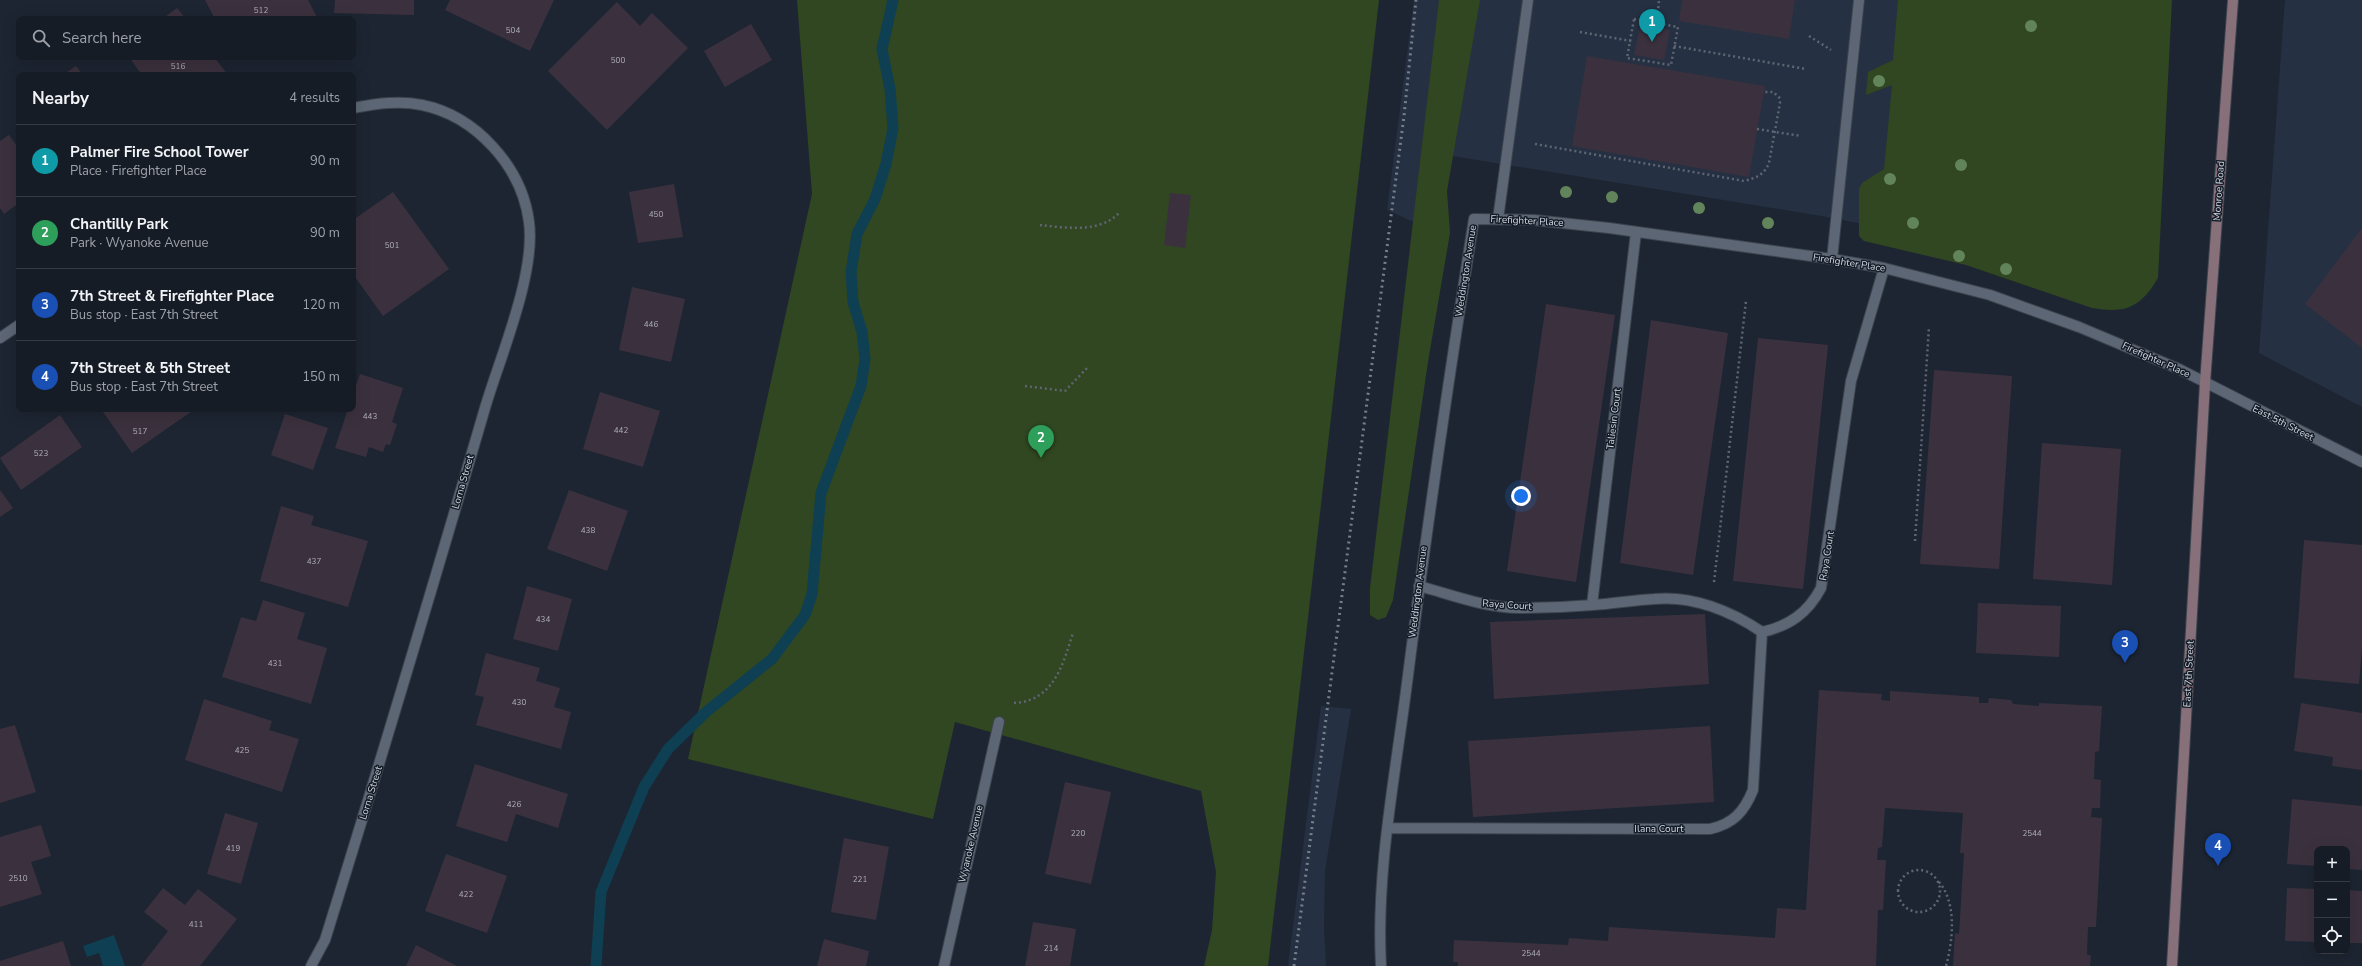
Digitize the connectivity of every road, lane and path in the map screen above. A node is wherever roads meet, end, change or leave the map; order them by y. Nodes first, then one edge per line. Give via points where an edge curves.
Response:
1 (1528, 0) edge
2 (1659, 0) edge
3 (1859, 0) edge
4 (2233, 0) edge
5 (1657, 23) junction
6 (1580, 32) dead end
7 (1630, 41) junction
8 (1674, 46) junction
9 (1806, 69) dead end
10 (1763, 92) dead end
11 (356, 107) edge
12 (1757, 129) dead end
13 (1774, 132) junction
14 (1801, 136) dead end
15 (1535, 144) dead end
16 (1119, 213) dead end
17 (1474, 219) joint
18 (1498, 219) junction
19 (1040, 225) dead end
20 (1636, 232) junction
21 (1832, 259) junction
22 (1884, 268) junction
23 (1746, 302) dead end
24 (1928, 327) dead end
25 (16, 328) edge
26 (0, 338) edge
27 (1087, 368) dead end
28 (2205, 383) junction
29 (1025, 386) dead end
30 (2362, 462) edge
31 (1915, 541) dead end
32 (1714, 582) dead end
33 (1419, 586) junction
34 (1592, 605) junction
35 (1762, 632) junction
36 (1073, 633) dead end
37 (1010, 703) dead end
38 (999, 722) dead end
39 (1388, 828) junction
40 (1938, 880) junction
41 (311, 966) edge
42 (944, 966) edge
43 (1381, 966) edge
44 (1946, 966) edge
45 (2172, 966) edge

1 - 18 street
2 - 5 path
3 - 21 street
4 - 28 main road, Monroe Road
5 - 7 path via 1634,19
5 - 8 path via 1678,26
6 - 7 path
7 - 8 path via 1627,58 1671,65
8 - 9 path
10 - 13 path via 1774,92 1779,97
11 - 41 street, Lorna Street via 386,102 423,105 458,118 483,137 511,170 526,204 530,242 525,279 391,729 325,940
12 - 13 path
13 - 14 path
13 - 15 path via 1766,171 1744,181
16 - 19 path via 1113,219 1095,225 1073,228
17 - 18 street, Firefighter Place
17 - 33 street, Weddington Avenue
18 - 20 street, Firefighter Place via 1534,220
20 - 21 street, Firefighter Place
20 - 34 street, Taliesin Court
21 - 22 street, Firefighter Place
22 - 28 street, Firefighter Place via 1990,296 2072,324 2179,369
22 - 35 street, Raya Court via 1851,381 1821,588 1804,612 1789,624
23 - 32 path
24 - 31 path
25 - 26 street
27 - 29 path via 1065,391
28 - 30 street, East 5th Street
28 - 45 main road, East 7th Street
33 - 34 street, Raya Court via 1481,605 1519,608
33 - 39 street, Weddington Avenue
34 - 35 street, Raya Court via 1655,598 1682,600 1740,616
35 - 39 street, Ilana Court via 1752,790 1747,804 1736,819 1723,826 1710,829
36 - 37 path via 1063,665 1052,684 1030,700
38 - 42 street, Wyanoke Avenue
39 - 43 street, Weddington Avenue via 1379,936
40 - 40 path via 1941,887 1939,900 1930,910 1916,912 1904,906 1900,900 1898,885 1901,879 1913,870 1928,870
40 - 44 path via 1948,896 1950,908 1950,953

